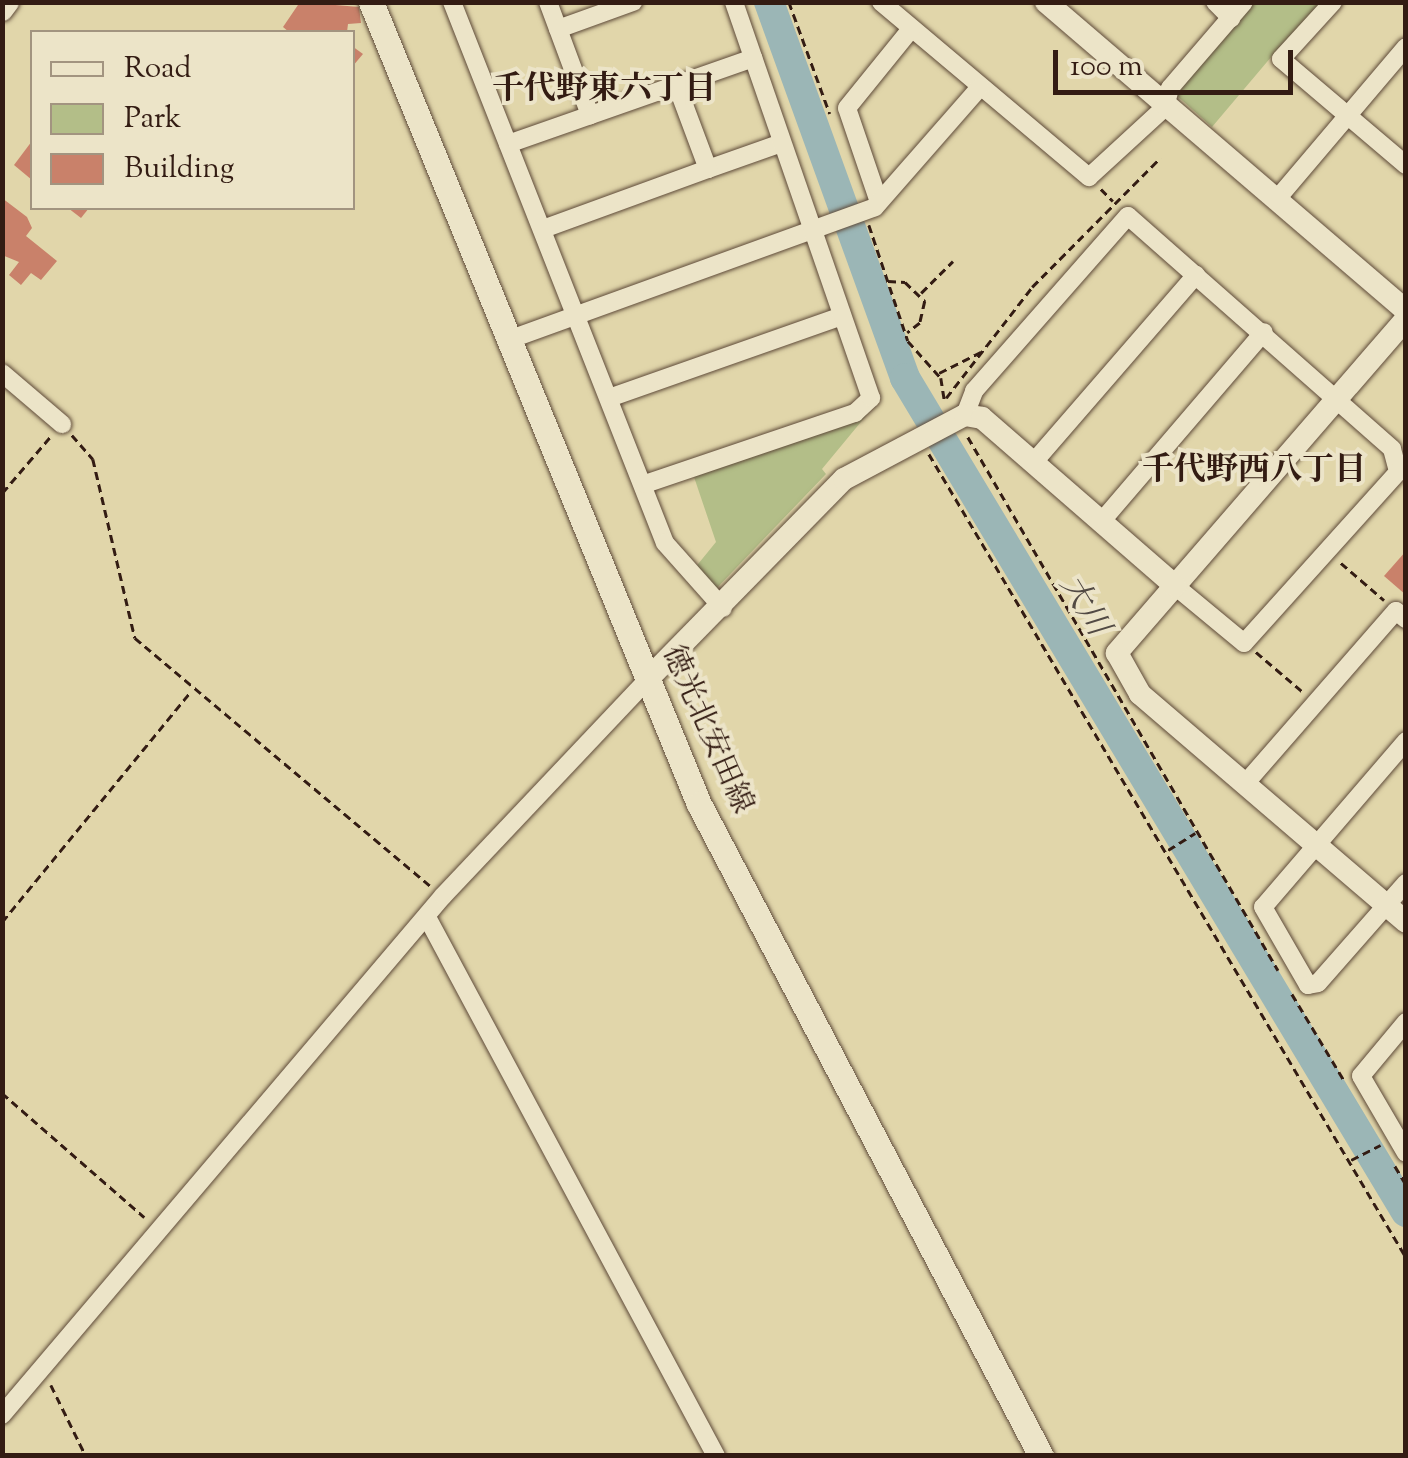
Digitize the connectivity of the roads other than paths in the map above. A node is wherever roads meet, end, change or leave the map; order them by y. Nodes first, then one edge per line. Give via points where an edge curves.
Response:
1 (8, 2) edge
2 (371, 2) edge
3 (452, 2) edge
4 (548, 2) edge
5 (633, 2) edge
6 (734, 2) edge
7 (881, 2) edge
8 (1046, 2) edge
9 (1215, 2) edge
10 (1244, 2) edge
11 (1333, 2) edge
12 (2, 10) edge
13 (1231, 18) junction
14 (912, 28) junction
15 (558, 29) junction
16 (1406, 46) edge
17 (753, 58) junction
18 (677, 86) junction
19 (980, 87) junction
20 (1165, 107) junction
21 (590, 115) junction
22 (1346, 116) junction
23 (782, 143) junction
24 (508, 144) junction
25 (1406, 165) edge
26 (708, 169) junction
27 (1277, 199) junction
28 (880, 202) junction
29 (816, 227) junction
30 (543, 230) junction
31 (1196, 275) junction
32 (576, 314) junction
33 (1406, 315) edge
34 (842, 316) junction
35 (1264, 332) junction
36 (511, 339) junction
37 (2, 373) edge
38 (609, 398) junction
39 (1337, 400) junction
40 (954, 413) junction
41 (62, 424) road end
42 (1033, 463) junction
43 (645, 484) junction
44 (1101, 522) junction
45 (1176, 586) junction
46 (723, 608) junction
47 (1401, 615) edge
48 (647, 680) junction
49 (1406, 741) edge
50 (1244, 785) junction
51 (1316, 847) junction
52 (1406, 883) edge
53 (1386, 906) junction
54 (428, 919) junction
55 (1406, 922) edge
56 (1406, 1022) edge
57 (1406, 1153) edge
58 (2, 1415) edge
59 (716, 1456) edge
60 (1041, 1456) edge

1 - 12 street
2 - 36 main road, 徳光北安田線
3 - 24 street
4 - 15 street
5 - 15 street
6 - 17 street
7 - 14 street
8 - 20 street
9 - 13 street
10 - 13 street
11 - 22 street via 1281,59
13 - 20 street via 1170,88
14 - 19 street
14 - 28 street via 848,108
15 - 21 street
16 - 22 street
17 - 18 street
17 - 23 street
18 - 21 street
18 - 26 street
19 - 20 street via 1089,178
19 - 28 street
20 - 27 street
21 - 24 street
22 - 25 street
22 - 27 street
23 - 26 street
23 - 29 street
24 - 30 street
26 - 30 street
27 - 33 street
28 - 29 street
29 - 32 street
29 - 34 street
30 - 32 street
31 - 35 street
31 - 40 street via 1128,216
31 - 42 street
32 - 36 street
32 - 38 street
33 - 39 street
34 - 38 street
34 - 43 street via 871,398 855,413
35 - 39 street
35 - 44 street
36 - 48 main road, 徳光北安田線
37 - 41 street
38 - 43 street
39 - 45 street
39 - 45 street via 1392,449 1398,472 1244,643
40 - 42 street via 982,418
40 - 46 street via 844,479
42 - 44 street
43 - 46 street via 665,542
44 - 45 street
45 - 50 street via 1117,653 1140,694
46 - 48 street
47 - 50 street
48 - 54 street
48 - 60 main road, 徳光北安田線 via 699,804
49 - 51 street
50 - 51 street
51 - 53 street
51 - 53 street via 1263,907 1308,985 1318,983
52 - 53 street
53 - 55 street
54 - 58 street
54 - 59 street
56 - 57 street via 1360,1076

